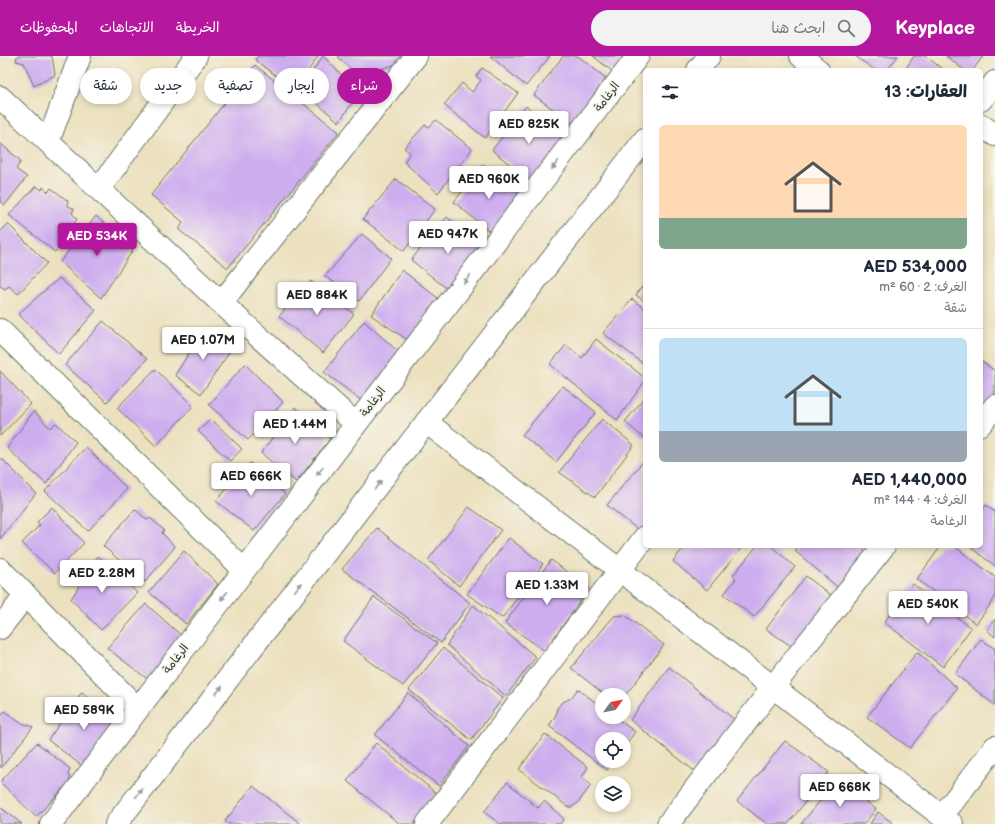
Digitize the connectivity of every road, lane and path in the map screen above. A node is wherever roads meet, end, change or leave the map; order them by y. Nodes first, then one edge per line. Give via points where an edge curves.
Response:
1 (80, 56) edge
2 (196, 56) edge
3 (416, 56) edge
4 (638, 56) edge
5 (709, 56) edge
6 (801, 56) edge
7 (700, 68) edge
8 (816, 68) edge
9 (995, 82) edge
10 (0, 97) edge
11 (983, 97) edge
12 (983, 126) edge
13 (995, 135) edge
14 (48, 142) junction
15 (643, 142) edge
16 (99, 189) junction
17 (221, 303) junction
18 (0, 330) edge
19 (995, 406) edge
20 (983, 421) edge
21 (426, 422) junction
22 (356, 424) junction
23 (643, 540) edge
24 (882, 548) edge
25 (0, 569) edge
26 (244, 570) junction
27 (620, 570) junction
28 (26, 596) junction
29 (0, 628) edge
30 (773, 687) junction
31 (138, 709) junction
32 (995, 747) edge
33 (947, 820) edge
34 (51, 824) edge
35 (116, 824) edge
36 (427, 824) edge
37 (668, 824) edge

1 - 14 street
2 - 16 street
3 - 17 street
4 -> 22 street, الرغامة
5 - 7 street
6 - 8 street
9 - 11 street
10 - 14 street
12 - 13 street
14 - 16 street
15 - 21 street
16 - 17 street
17 - 22 street
18 - 26 street
19 - 20 street
21 - 27 street
35 -> 21 street
22 -> 26 street, الرغامة
23 - 27 street
24 - 30 street
25 - 28 street
26 -> 31 street, الرغامة
27 - 30 street
27 - 36 street
28 - 29 street
28 - 31 street
30 - 33 street
30 - 37 street
31 - 34 street, الرغامة
32 - 33 street

